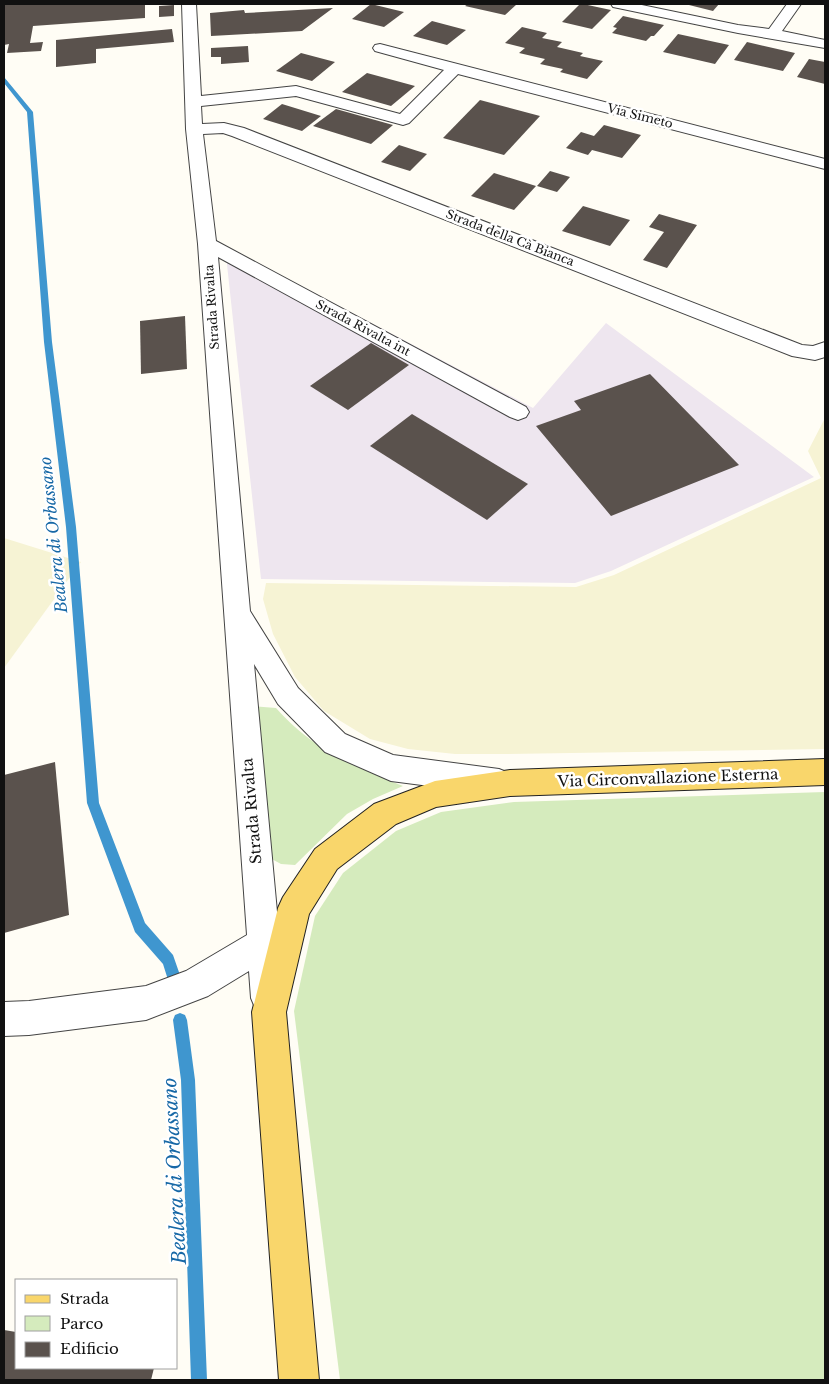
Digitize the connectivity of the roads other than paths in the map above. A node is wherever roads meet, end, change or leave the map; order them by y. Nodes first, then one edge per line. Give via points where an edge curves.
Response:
1 (189, 4) edge
2 (618, 4) edge
3 (794, 4) edge
4 (773, 33) junction
5 (825, 44) edge
6 (380, 48) dead end
7 (455, 68) junction
8 (193, 102) junction
9 (194, 129) junction
10 (825, 164) edge
11 (207, 244) junction
12 (825, 349) edge
13 (518, 412) dead end
14 (236, 611) junction
15 (825, 772) edge
16 (510, 783) junction
17 (264, 944) junction
18 (269, 1012) junction
19 (4, 1019) edge
20 (299, 1380) edge

1 - 8 street, Strada Rivalta
2 - 4 street via 738,29
3 - 4 street
4 - 5 street
6 - 7 street, Via Simeto
7 - 8 street via 403,120 296,91
7 - 10 street, Via Simeto
8 - 9 street, Strada Rivalta
9 - 11 street, Strada Rivalta
9 - 12 street, Strada della Cà Bianca via 224,128 238,132 799,351 815,353
11 - 13 street, Strada Rivalta int
11 - 14 street, Strada Rivalta
14 - 16 street, Strada Rivalta via 288,696 335,742 391,768
14 - 17 street, Strada Rivalta
15 - 16 main road, Via Circonvallazione Esterna
16 - 18 main road, Via Circonvallazione Esterna via 435,794 384,814 326,859 294,908
17 - 18 street, Strada Rivalta
17 - 19 street via 196,984 146,1002
18 - 20 main road, Via Circonvallazione Esterna

